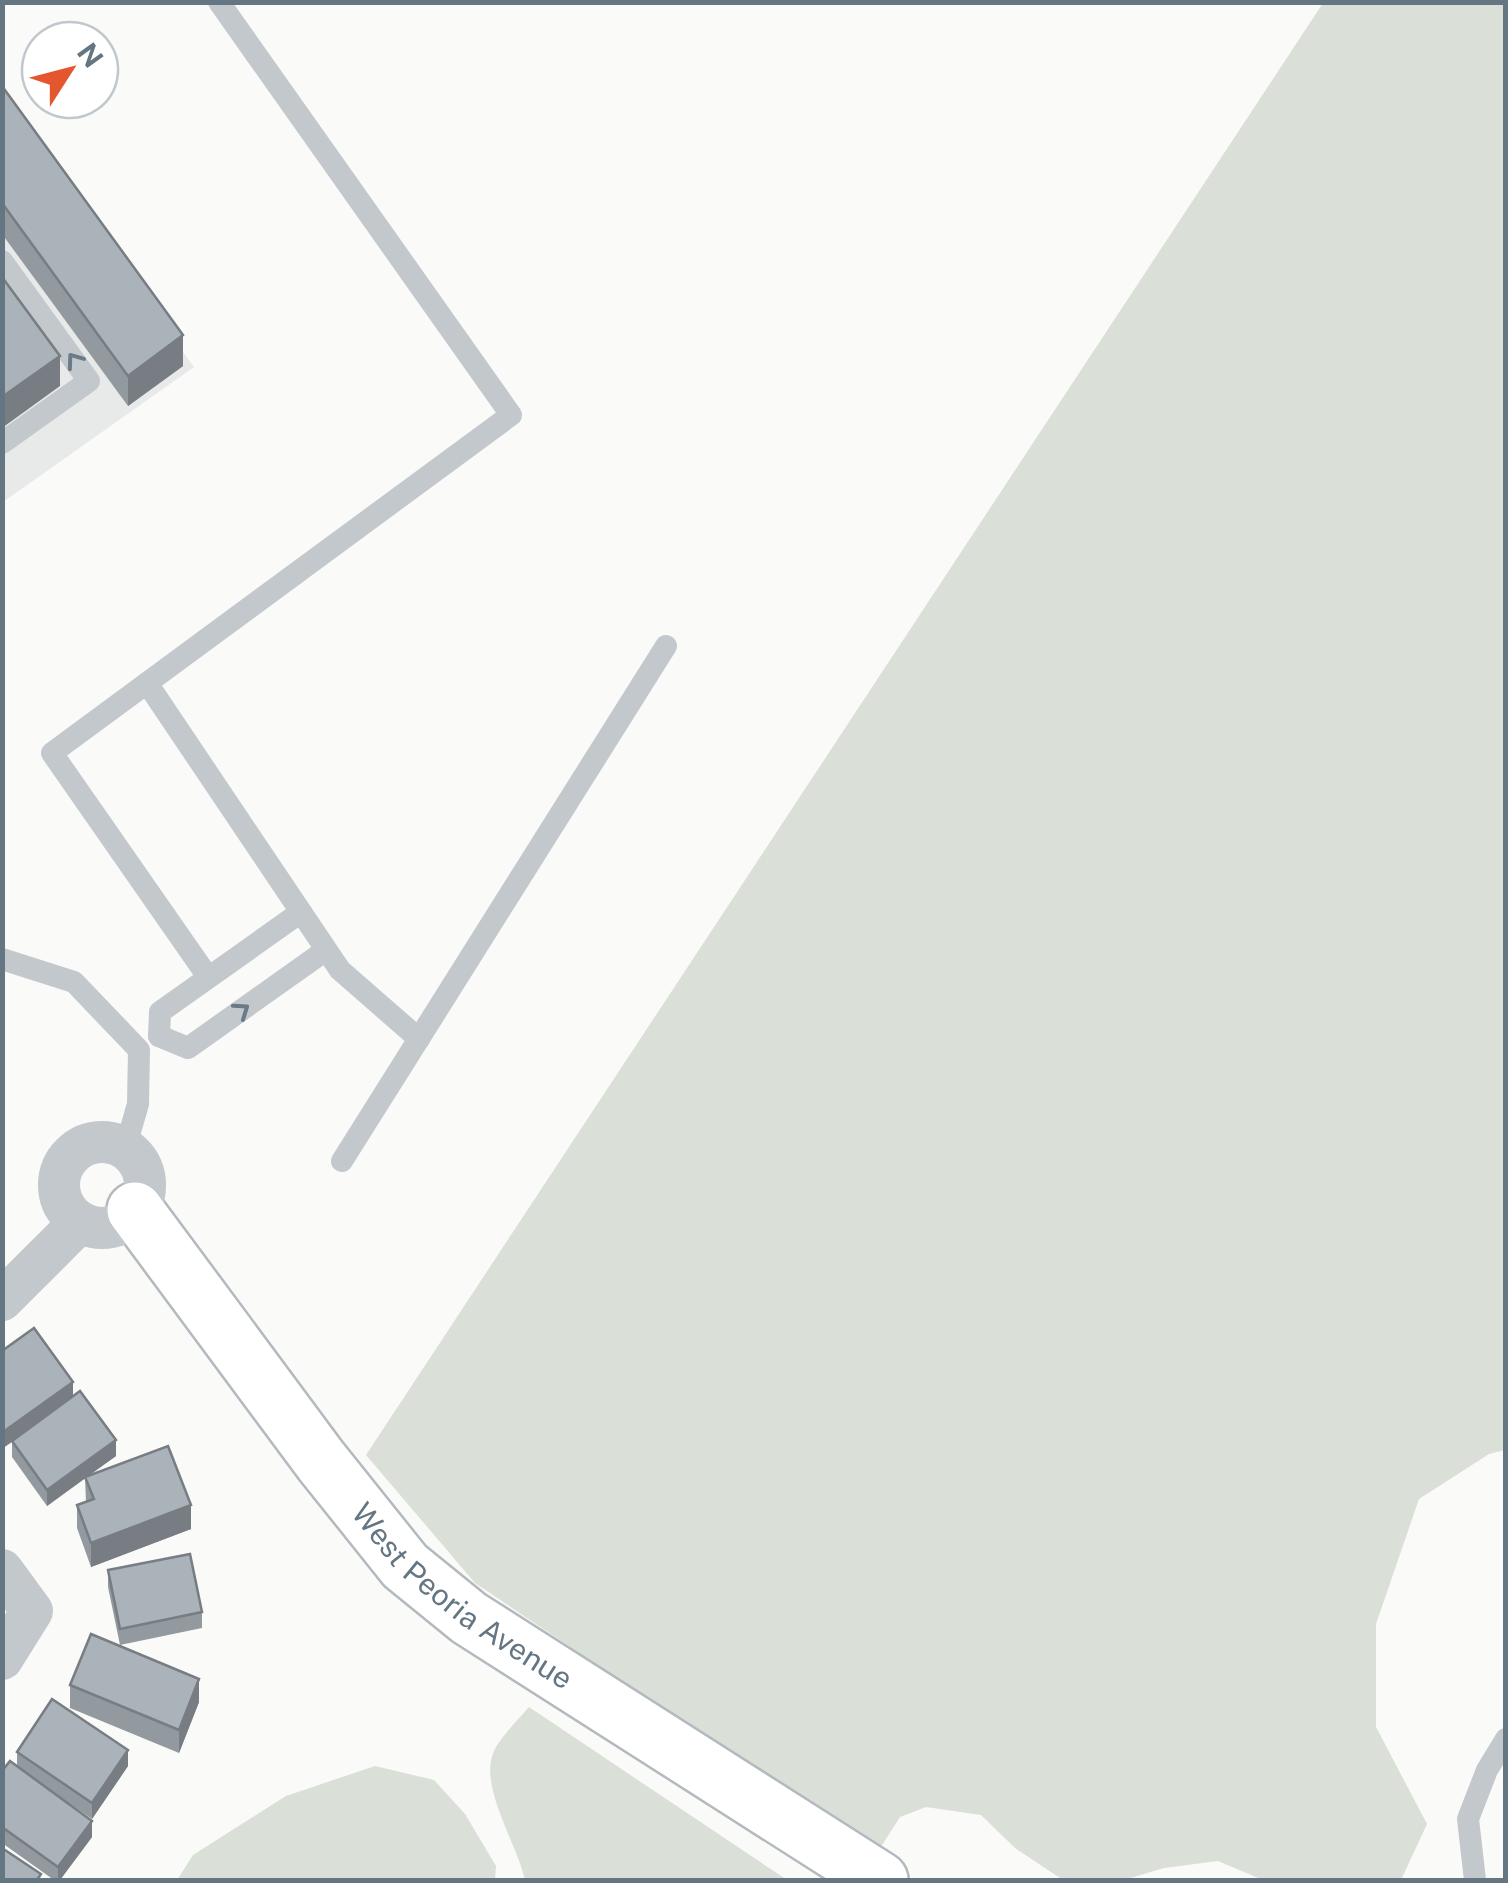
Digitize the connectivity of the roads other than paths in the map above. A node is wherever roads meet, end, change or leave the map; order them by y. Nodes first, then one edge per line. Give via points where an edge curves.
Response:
1 (219, 2) edge
2 (2, 261) edge
3 (2, 443) edge
4 (666, 646) dead end
5 (147, 682) junction
6 (301, 912) junction
7 (326, 950) junction
8 (2, 959) edge
9 (208, 976) junction
10 (419, 1038) junction
11 (149, 1043) junction
12 (125, 1150) junction
13 (342, 1161) dead end
14 (135, 1210) junction
15 (80, 1222) junction
16 (2, 1300) edge
17 (2, 1570) edge
18 (2, 1658) edge
19 (1506, 1740) edge
20 (880, 1880) edge
21 (1475, 1880) edge

1 - 5 lane via 511,414
3 -> 2 lane via 89,381
4 - 10 lane
5 - 6 lane
5 - 9 lane via 52,753
6 - 7 lane
6 - 9 lane
7 - 10 lane
11 -> 7 lane via 188,1048
8 - 11 lane via 74,982
9 - 11 lane via 160,1012
10 - 13 lane
11 - 12 lane
12 - 14 street via 144,1178
12 - 15 street via 91,1143 68,1158 60,1172 62,1200
14 - 15 street via 107,1228
14 - 20 street, West Peoria Avenue via 405,1566 469,1618
15 - 16 street
17 - 18 street via 32,1611
19 - 21 lane via 1468,1818

